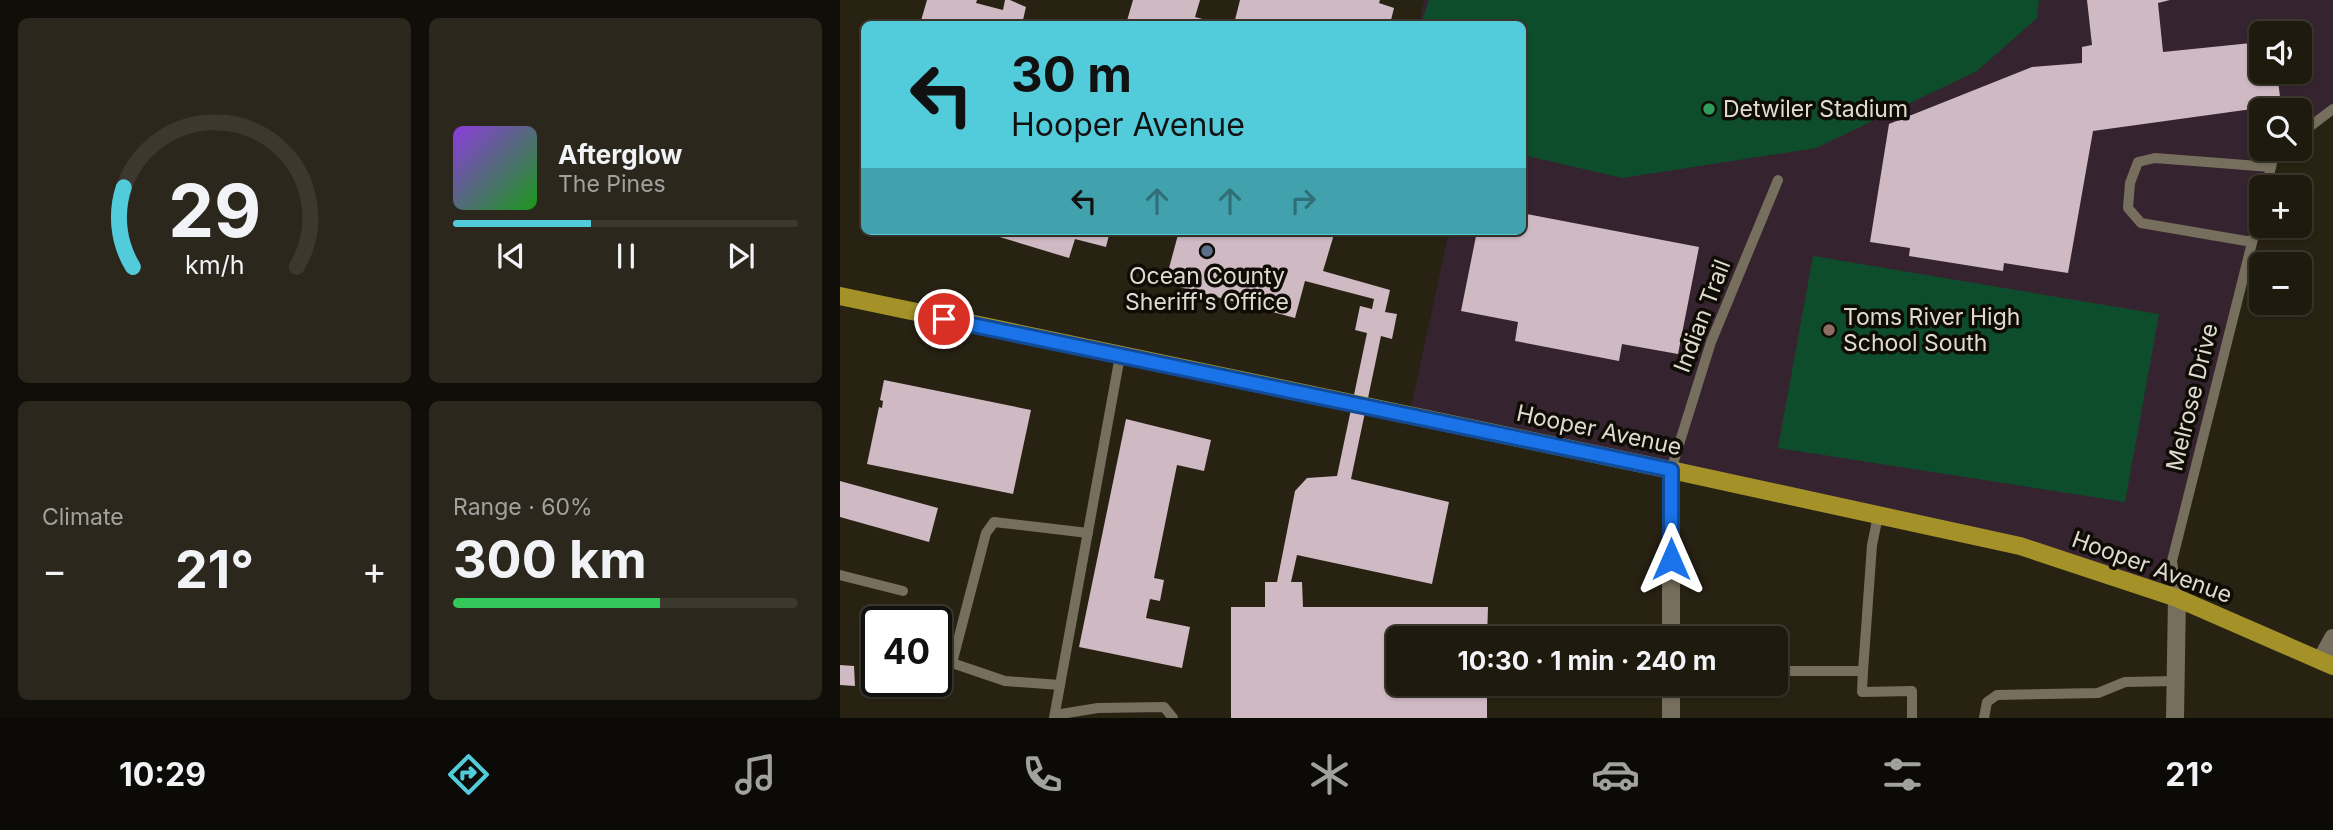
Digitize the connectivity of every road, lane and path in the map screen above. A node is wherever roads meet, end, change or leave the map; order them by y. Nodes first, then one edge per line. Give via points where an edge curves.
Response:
1 (2333, 109) edge
2 (2312, 125) edge
3 (2274, 161) edge
4 (2271, 167) junction
5 (2269, 175) edge
6 (1778, 180) dead end
7 (2253, 238) edge
8 (2252, 242) junction
9 (840, 296) edge
10 (1120, 356) junction
11 (1671, 470) junction
12 (1878, 516) junction
13 (1088, 533) junction
14 (840, 575) edge
15 (903, 591) dead end
16 (2177, 598) junction
17 (1671, 626) edge
18 (2333, 638) edge
19 (952, 663) joint
20 (2327, 663) edge
21 (1788, 671) edge
22 (1863, 671) junction
23 (2176, 681) junction
24 (1060, 685) junction
25 (1671, 696) edge
26 (1118, 713) edge
27 (1054, 717) edge
28 (1173, 718) edge
29 (1671, 718) edge
30 (1912, 718) edge
31 (1984, 718) edge
32 (2175, 718) edge

1 - 2 lane
3 - 4 lane
4 - 5 lane
4 - 8 lane via 2155,158 2138,163 2130,183 2128,208 2141,223
6 - 11 lane, Indian Trail via 1711,342
7 - 8 lane, Melrose Drive
8 - 16 lane, Melrose Drive via 2172,561
9 - 10 main road, Hooper Avenue
10 - 11 main road, Hooper Avenue
10 - 13 lane
11 - 12 main road, Hooper Avenue
11 - 17 street
12 - 16 main road, Hooper Avenue via 2020,547
12 - 22 lane
13 - 19 lane via 994,522 986,533
13 - 24 lane
14 - 15 lane
16 - 20 main road, Hooper Avenue
16 - 23 street
18 - 20 street
19 - 24 lane via 1005,681
21 - 22 lane
22 - 30 lane via 1862,692 1912,691
23 - 31 lane via 2125,682 2098,693 1997,695 1987,702
23 - 32 street
24 - 27 lane
25 - 29 street
26 - 27 lane
26 - 28 lane via 1164,707

